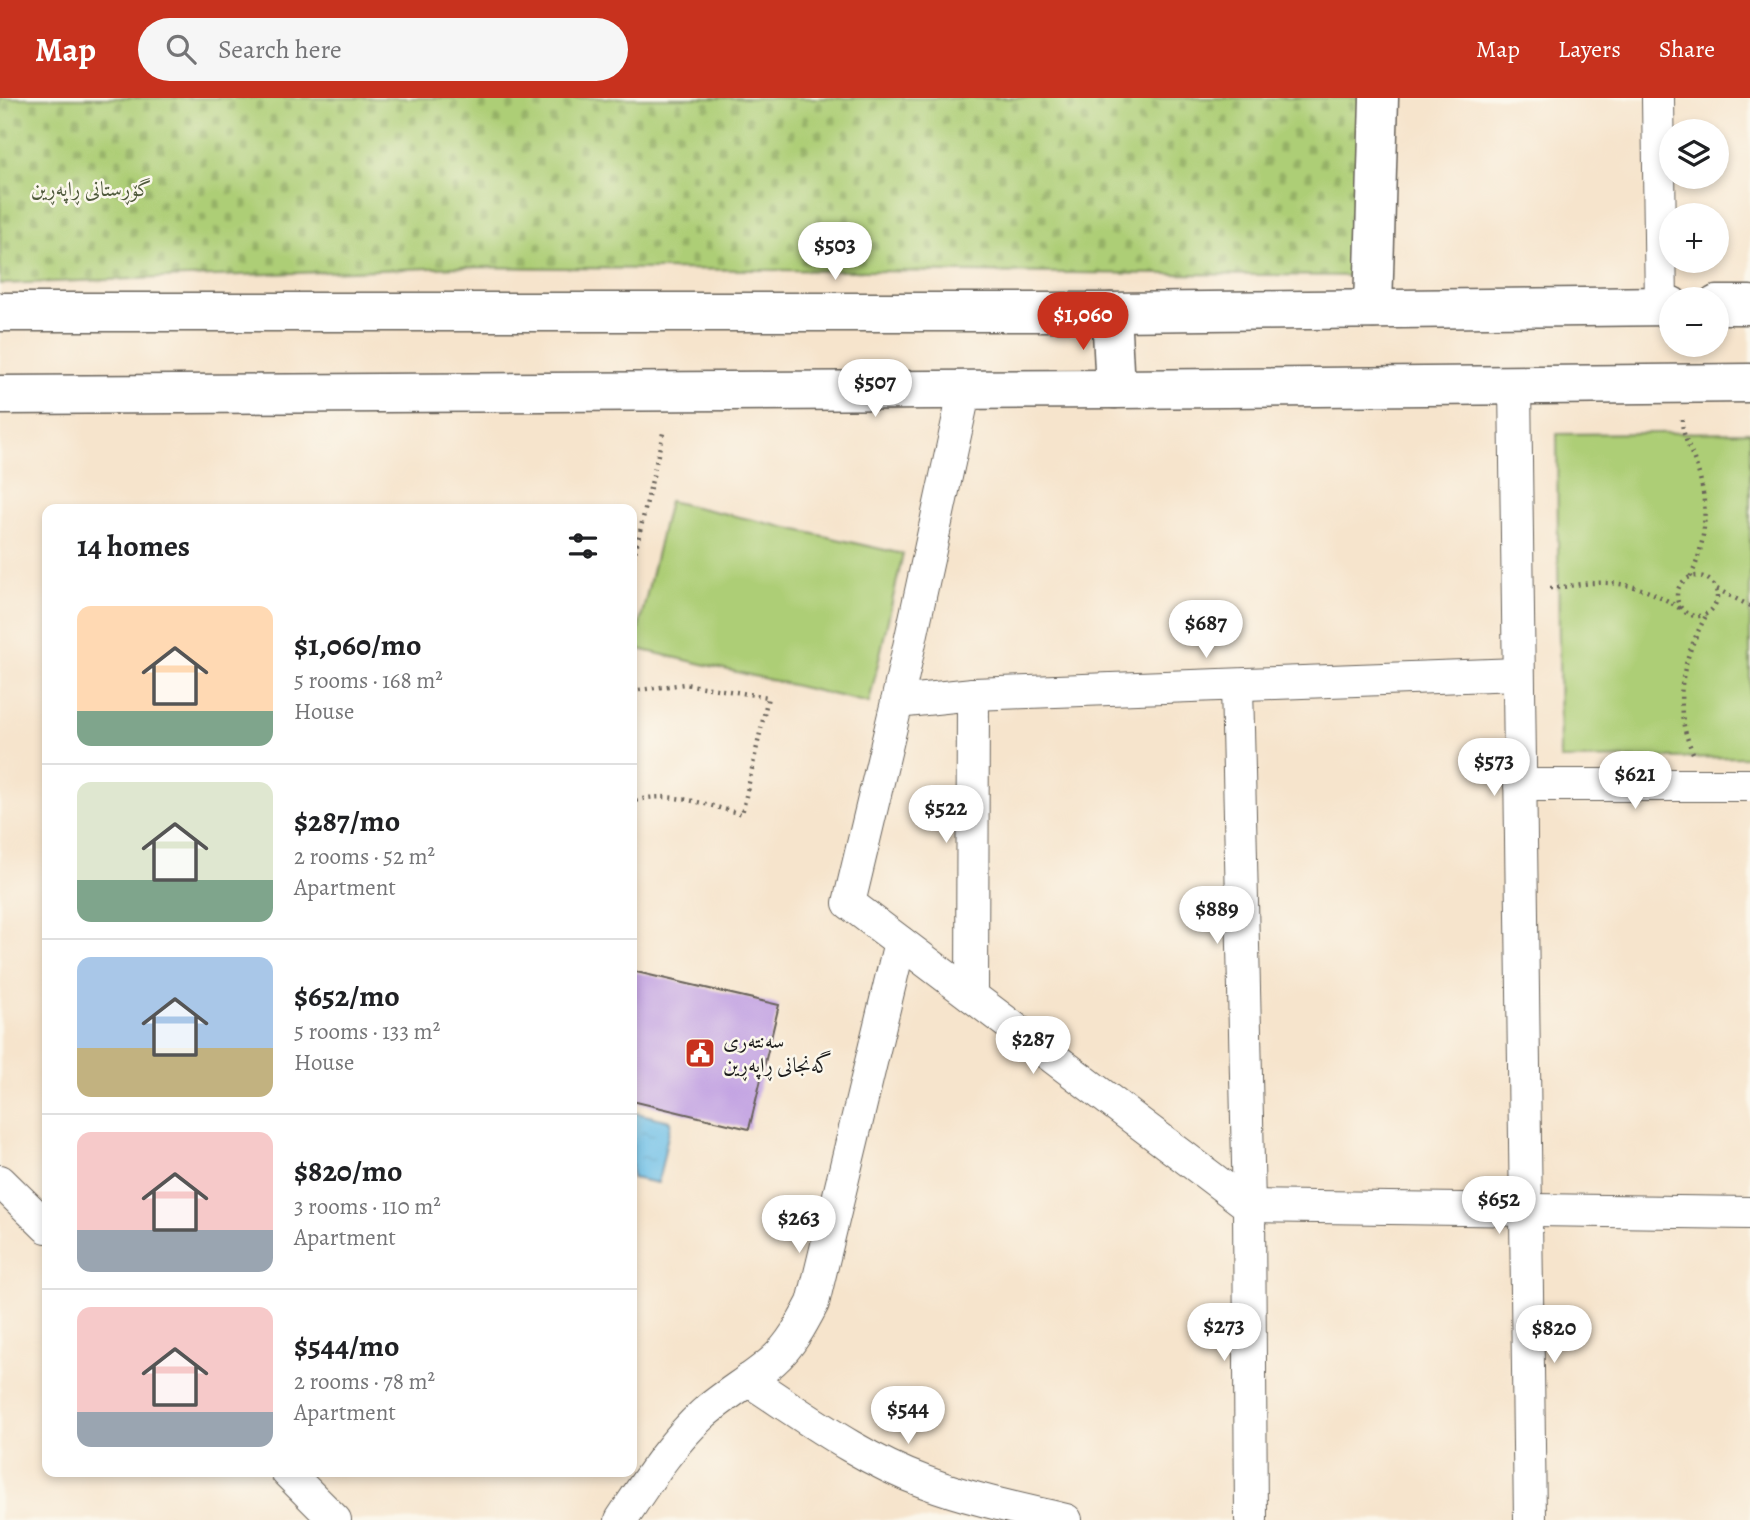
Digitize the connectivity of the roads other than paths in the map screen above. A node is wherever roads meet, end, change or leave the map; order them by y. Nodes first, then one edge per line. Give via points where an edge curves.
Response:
1 (1379, 98) edge
2 (1658, 98) edge
3 (1665, 287) edge
4 (1729, 305) edge
5 (1750, 305) edge
6 (1659, 306) edge
7 (1373, 309) junction
8 (0, 312) edge
9 (1111, 312) junction
10 (1750, 383) edge
11 (1515, 385) junction
12 (965, 389) junction
13 (1115, 389) junction
14 (0, 395) edge
15 (1518, 674) junction
16 (1237, 685) junction
17 (973, 694) junction
18 (897, 702) junction
19 (1520, 785) junction
20 (1750, 785) edge
21 (900, 942) junction
22 (972, 996) junction
23 (0, 1181) edge
24 (1249, 1206) junction
25 (1526, 1210) junction
26 (1750, 1213) edge
27 (42, 1222) edge
28 (748, 1380) junction
29 (292, 1477) edge
30 (335, 1520) edge
31 (621, 1520) edge
32 (1066, 1520) edge
33 (1251, 1520) edge
34 (1530, 1520) edge

1 - 7 street
2 - 3 street
4 - 5 street
6 - 7 street
7 - 9 street
8 - 9 street
9 - 13 street
10 - 11 street
11 - 13 street
11 - 15 street
12 - 13 street
12 - 14 street
12 - 18 street
15 - 16 street
15 - 19 street
16 - 17 street
16 - 24 street
17 - 18 street
17 - 22 street
18 - 21 street via 849,903
19 - 20 street
19 - 25 street
21 - 22 street
21 - 28 street via 813,1303 797,1334
22 - 24 street
23 - 27 street
24 - 25 street
24 - 33 street
25 - 26 street
25 - 34 street
28 - 31 street via 684,1433
28 - 32 street via 886,1465 925,1482
29 - 30 street

